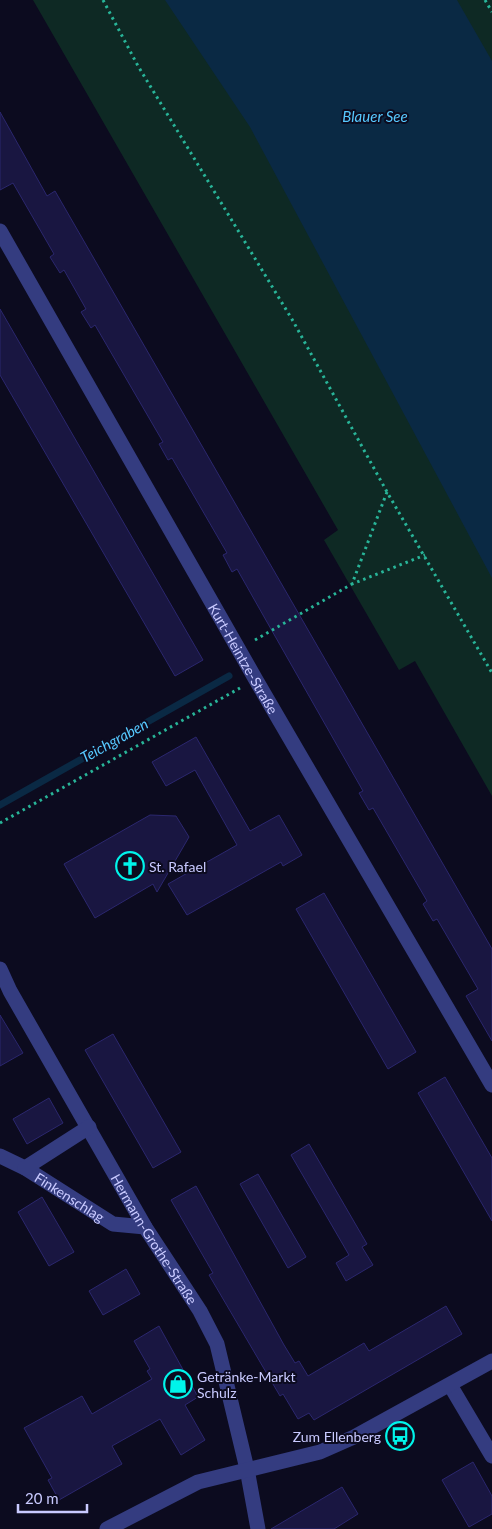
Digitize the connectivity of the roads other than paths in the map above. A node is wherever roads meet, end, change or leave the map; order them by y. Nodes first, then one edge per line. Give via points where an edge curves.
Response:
1 (0, 231) edge
2 (0, 969) edge
3 (492, 1085) edge
4 (89, 1127) junction
5 (0, 1156) edge
6 (25, 1168) junction
7 (146, 1226) junction
8 (492, 1361) edge
9 (450, 1384) junction
10 (492, 1456) edge
11 (247, 1469) junction
12 (107, 1529) edge
13 (258, 1529) edge

1 - 3 street, Kurt-Heintze-Straße
2 - 4 street, Hermann-Grothe-Straße
4 - 6 street, Finkenschlag
4 - 7 street, Hermann-Grothe-Straße
5 - 6 street, Finkenschlag
6 - 7 street, Finkenschlag via 113,1224
7 - 11 street, Hermann-Grothe-Straße via 200,1311 216,1344
8 - 9 street
9 - 10 street
9 - 11 street via 362,1433 320,1452
11 - 12 street via 198,1482
11 - 13 street, Hermann-Grothe-Straße

